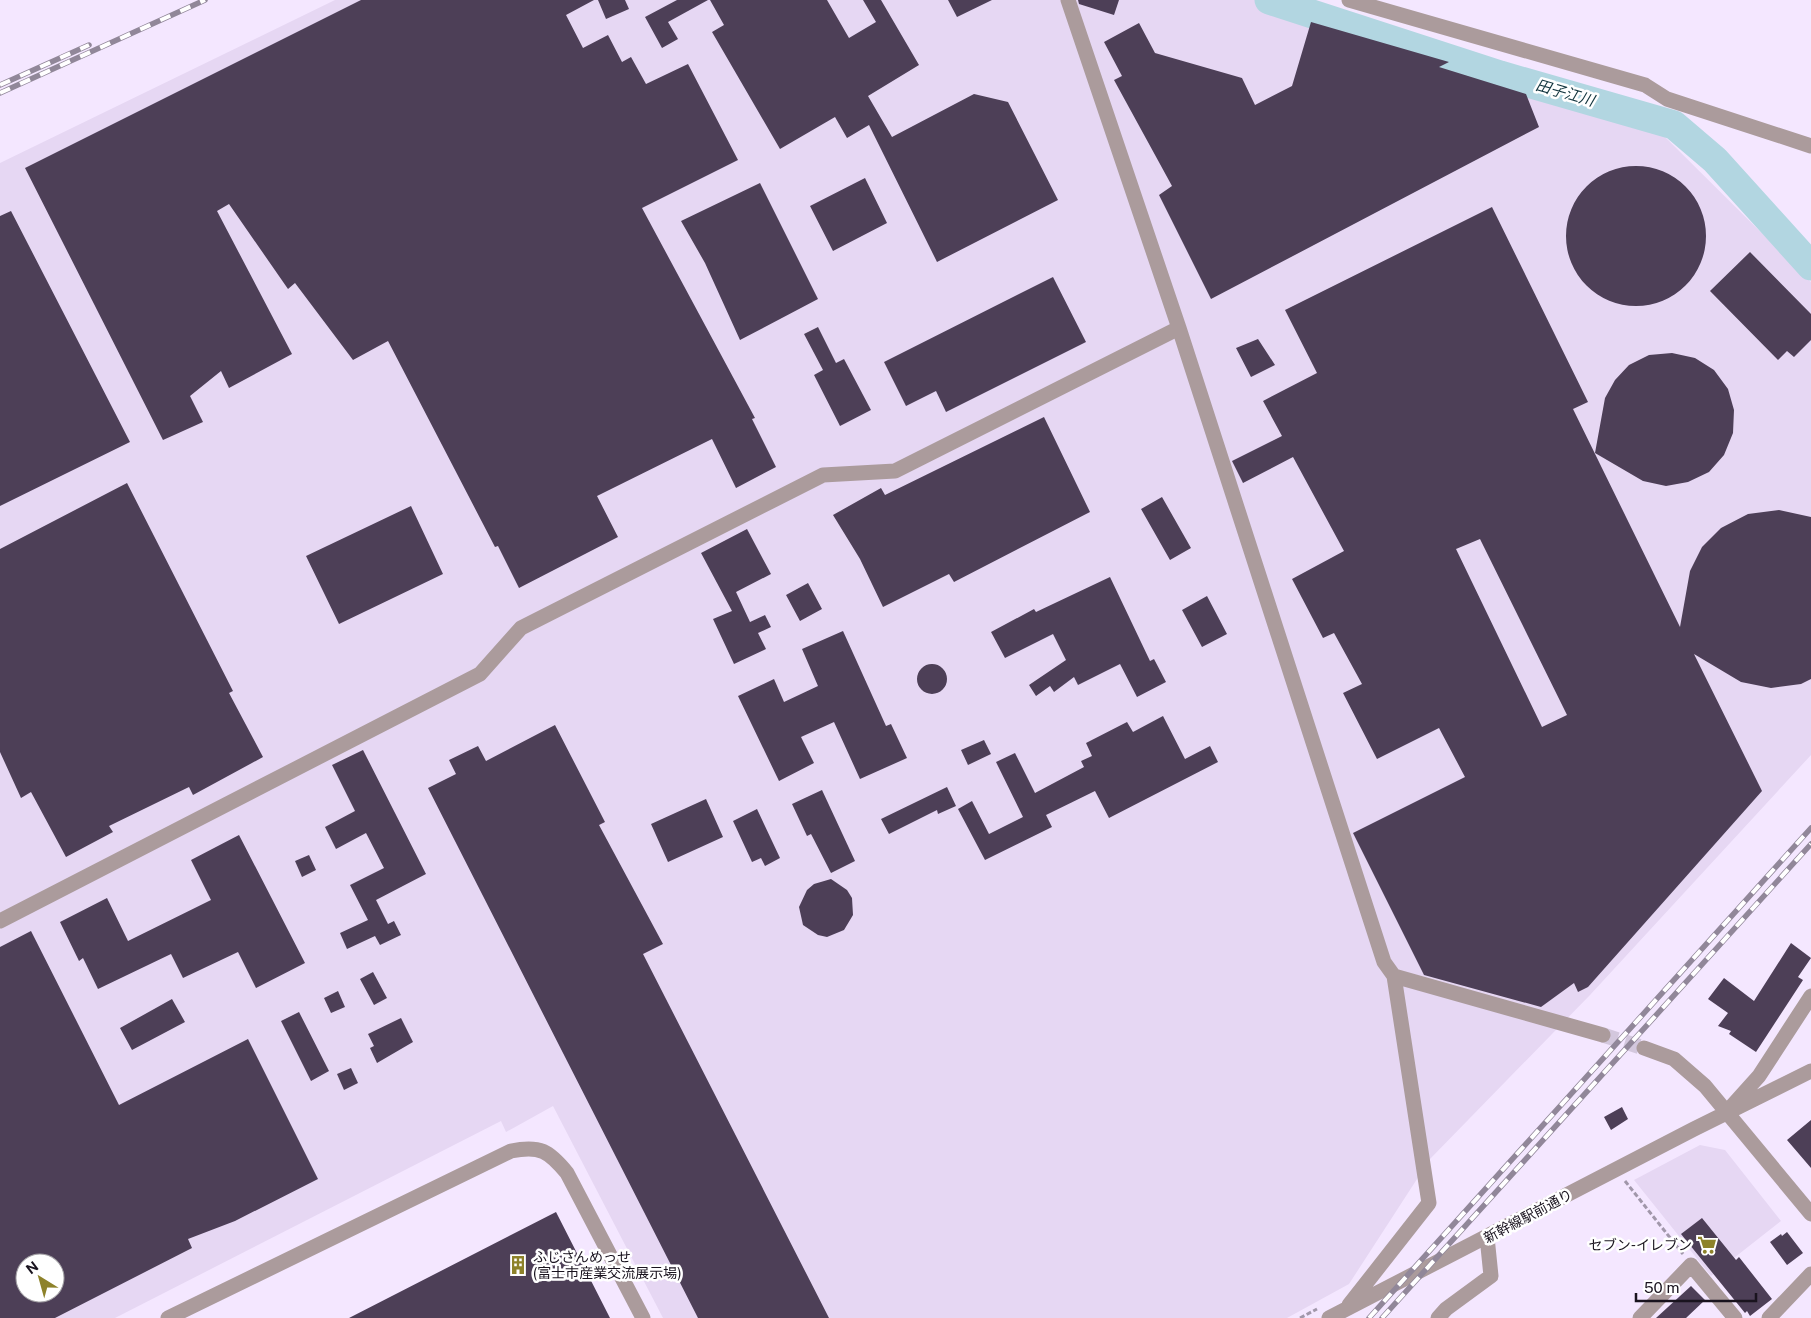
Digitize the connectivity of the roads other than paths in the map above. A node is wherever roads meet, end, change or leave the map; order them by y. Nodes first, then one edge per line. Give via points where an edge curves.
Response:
1 (1068, 0) edge
2 (1349, 0) edge
3 (1811, 146) edge
4 (1179, 328) junction
5 (0, 921) edge
6 (1394, 976) junction
7 (1811, 996) edge
8 (1603, 1035) tunnel mouth
9 (1644, 1048) tunnel mouth
10 (1811, 1071) edge
11 (1726, 1113) junction
12 (1811, 1214) edge
13 (1487, 1237) junction
14 (1811, 1274) edge
15 (1347, 1308) junction
16 (1447, 1315) edge
17 (168, 1318) edge
18 (643, 1318) edge
19 (1329, 1318) edge
20 (1640, 1318) edge
21 (1735, 1318) edge
22 (1769, 1318) edge

1 - 4 street
2 - 3 street via 1645,85 1667,99
4 - 5 street via 895,471 823,475 522,628 480,674
4 - 6 street via 1384,962
6 - 8 street
6 - 15 street via 1429,1203
7 - 11 street via 1759,1076
9 - 11 street via 1683,1064
10 - 11 street, 新幹線駅前通り
11 - 12 street
11 - 13 street, 新幹線駅前通り
13 - 15 street, 新幹線駅前通り
13 - 16 street via 1492,1276
14 - 22 street
15 - 19 street, 新幹線駅前通り
17 - 18 street via 511,1151 529,1147 556,1159 567,1174
20 - 21 street via 1691,1265

